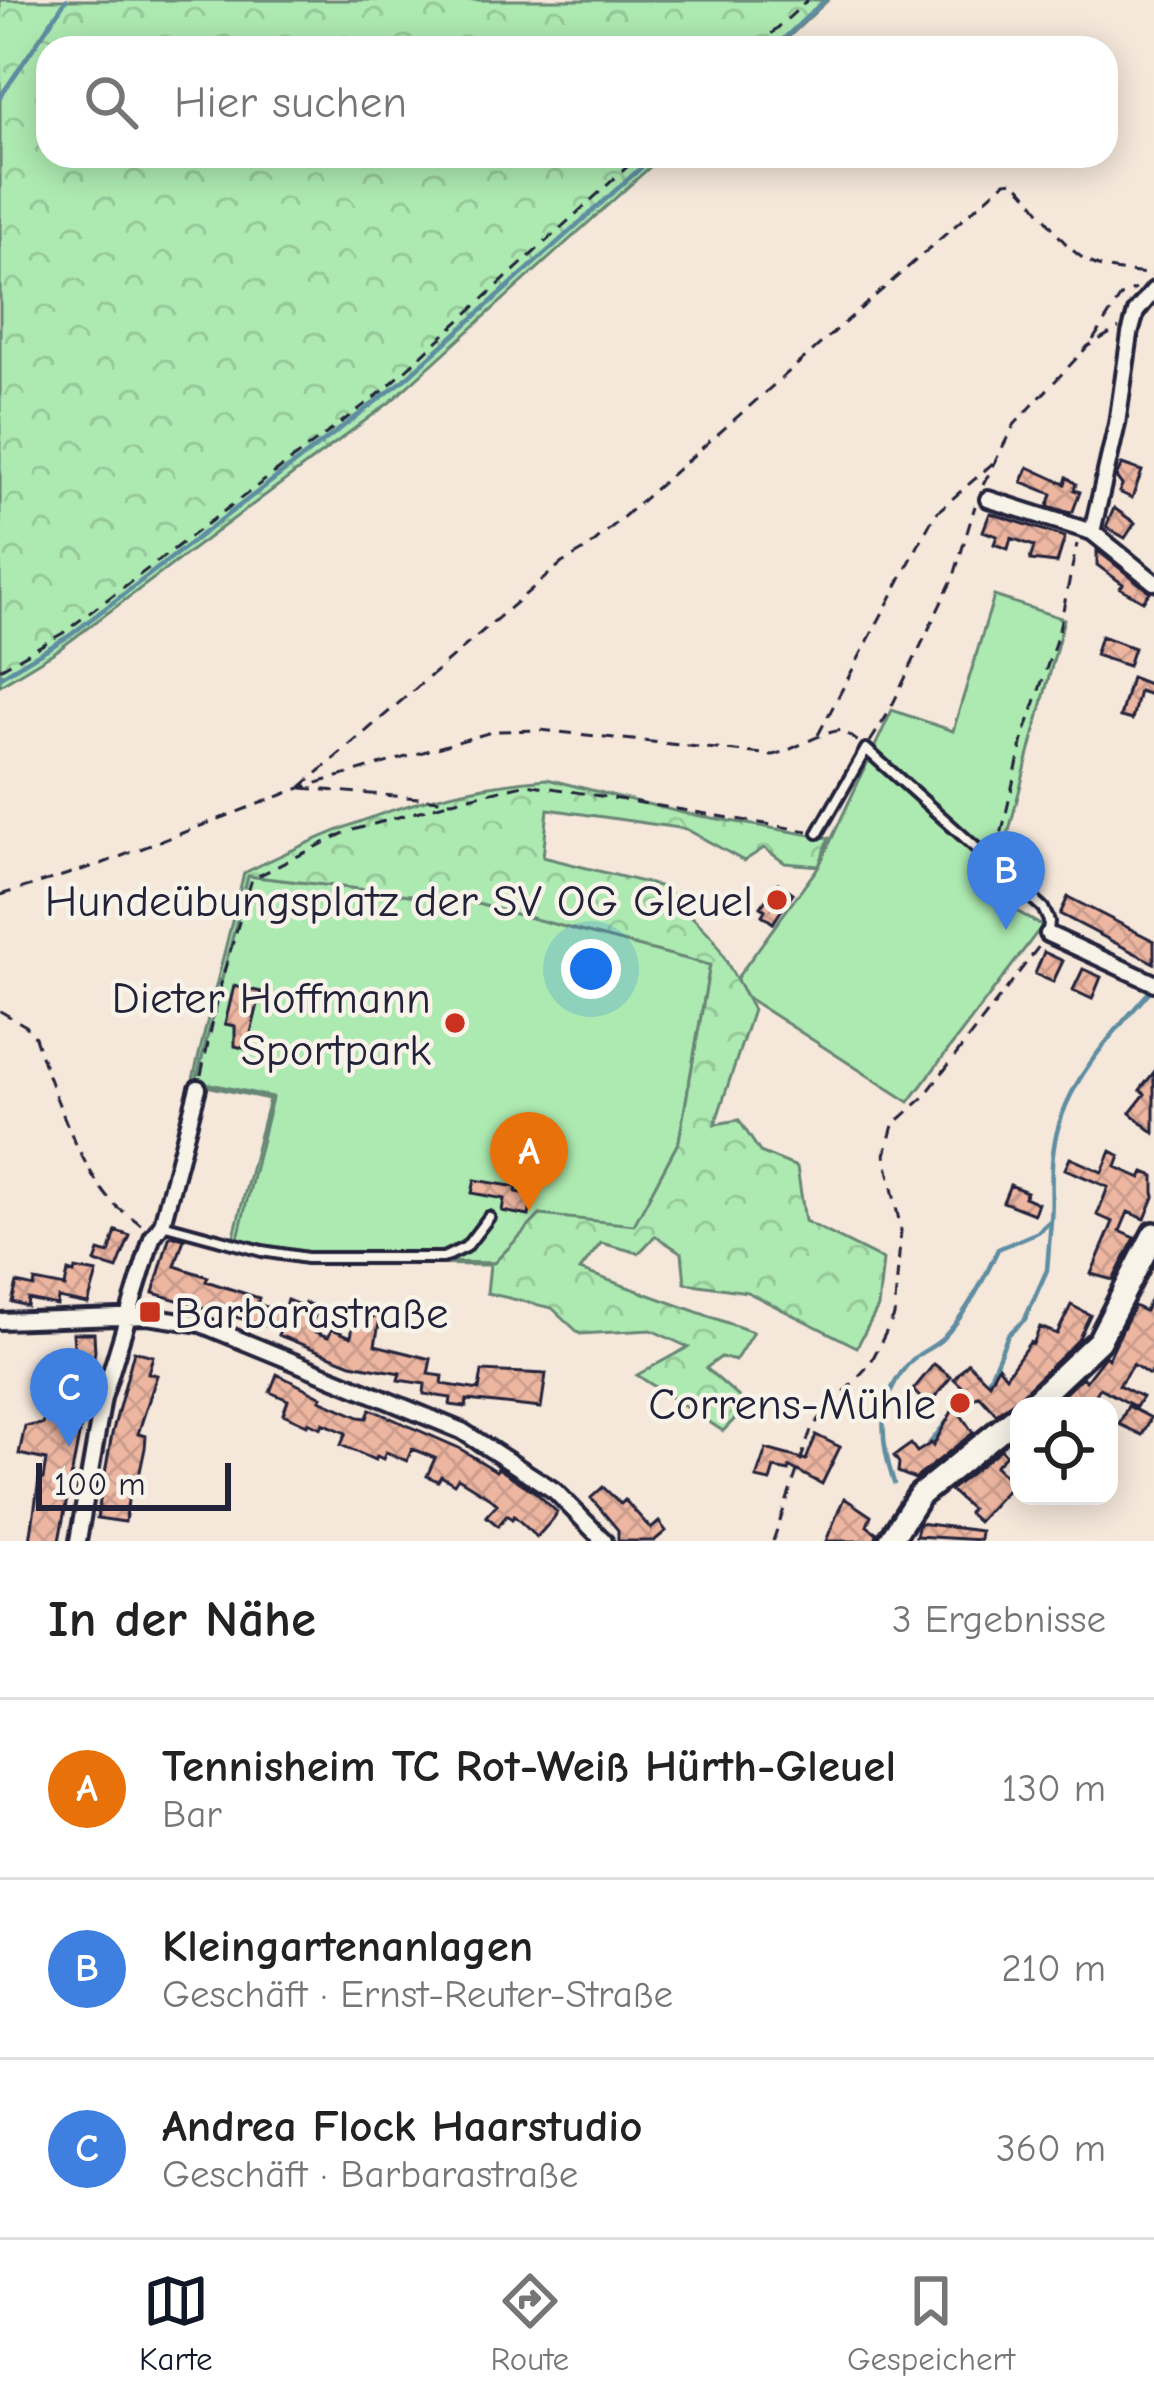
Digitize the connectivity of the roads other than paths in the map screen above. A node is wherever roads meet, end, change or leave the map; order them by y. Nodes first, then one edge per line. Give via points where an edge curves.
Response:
1 (1154, 290) edge
2 (984, 495) road end
3 (1087, 530) junction
4 (1154, 583) edge
5 (818, 833) road end
6 (1048, 934) joint
7 (1154, 983) edge
8 (198, 1088) road end
9 (489, 1217) dead end
10 (162, 1224) junction
11 (1154, 1234) edge
12 (126, 1319) junction
13 (0, 1321) edge
14 (1040, 1397) edge
15 (1010, 1421) edge
16 (78, 1541) edge
17 (604, 1541) edge
18 (890, 1541) edge

1 - 3 street via 1136,312
2 - 3 street
3 - 4 street
5 - 6 lane via 866,748 1042,908
6 - 7 street
8 - 10 street
9 - 10 lane via 466,1247 443,1258 307,1258
10 - 12 street
11 - 14 street via 1099,1341
12 - 13 street
12 - 16 street via 92,1446
12 - 17 street via 201,1324 462,1431 555,1491
15 - 18 street via 919,1496

